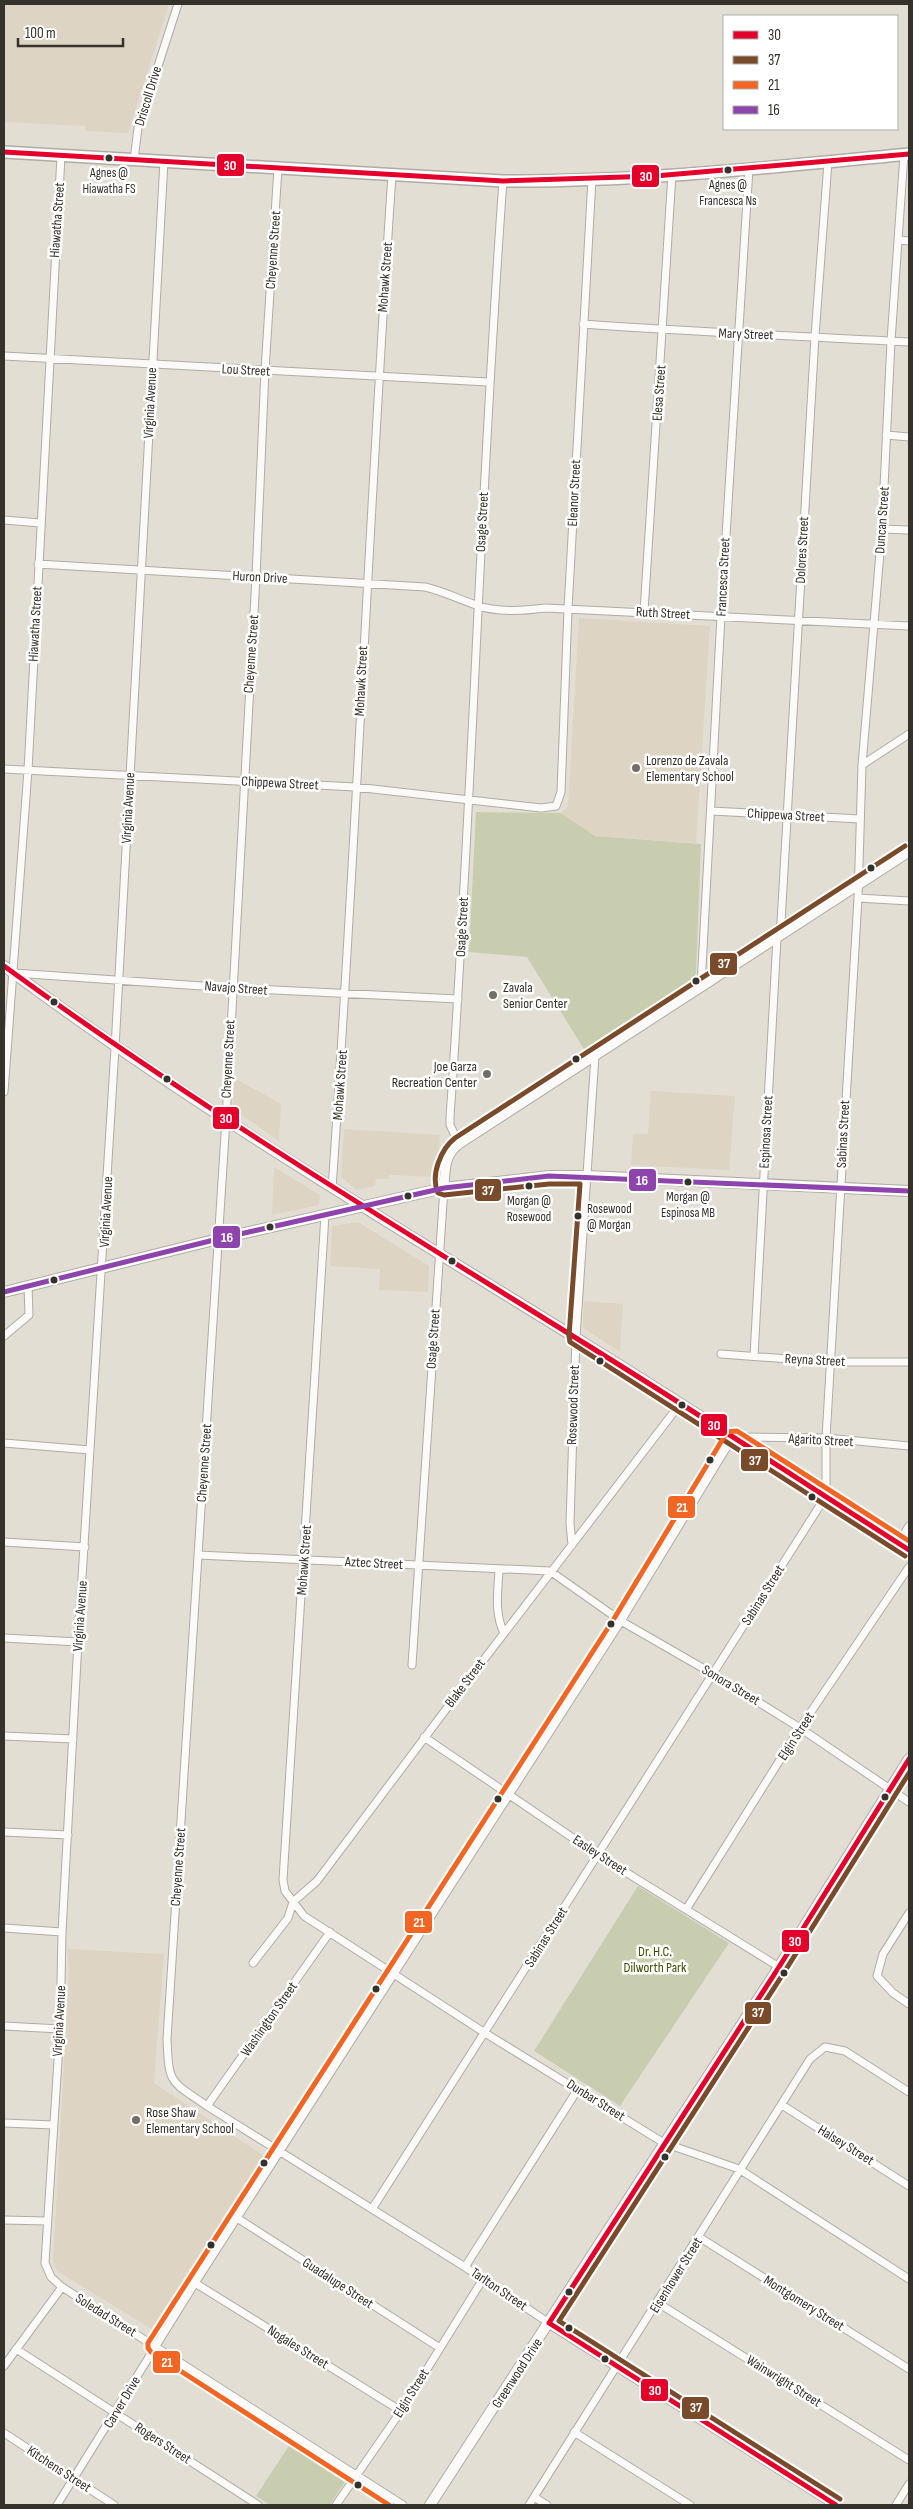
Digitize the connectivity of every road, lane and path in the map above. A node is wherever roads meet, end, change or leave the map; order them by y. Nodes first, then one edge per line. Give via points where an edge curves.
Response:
1 (178, 4) edge
2 (4, 152) edge
3 (907, 154) edge
4 (61, 156) junction
5 (134, 160) junction
6 (164, 161) junction
7 (828, 162) junction
8 (278, 168) junction
9 (749, 168) junction
10 (672, 174) junction
11 (392, 175) junction
12 (592, 179) junction
13 (503, 181) junction
14 (899, 240) junction
15 (909, 241) edge
16 (583, 324) junction
17 (663, 330) junction
18 (738, 335) junction
19 (815, 336) junction
20 (891, 341) junction
21 (909, 342) edge
22 (4, 356) edge
23 (48, 358) junction
24 (152, 365) junction
25 (265, 370) junction
26 (378, 377) junction
27 (488, 382) junction
28 (886, 435) junction
29 (909, 437) edge
30 (4, 520) edge
31 (40, 523) junction
32 (882, 529) junction
33 (909, 530) edge
34 (38, 564) junction
35 (142, 570) junction
36 (256, 577) junction
37 (367, 583) junction
38 (478, 606) junction
39 (568, 609) junction
40 (644, 612) junction
41 (720, 616) junction
42 (798, 620) junction
43 (873, 624) junction
44 (909, 626) edge
45 (909, 734) edge
46 (862, 765) junction
47 (4, 769) edge
48 (28, 770) junction
49 (130, 776) junction
50 (243, 781) junction
51 (355, 787) junction
52 (468, 800) junction
53 (556, 806) joint
54 (711, 811) junction
55 (786, 816) junction
56 (860, 819) junction
57 (909, 852) edge
58 (857, 886) junction
59 (858, 898) junction
60 (909, 901) edge
61 (777, 938) junction
62 (4, 966) edge
63 (14, 973) junction
64 (119, 981) junction
65 (701, 986) junction
66 (231, 988) junction
67 (346, 995) junction
68 (458, 999) junction
69 (115, 1048) junction
70 (595, 1056) junction
71 (4, 1073) edge
72 (4, 1092) edge
73 (226, 1119) junction
74 (459, 1144) junction
75 (588, 1176) junction
76 (763, 1184) junction
77 (840, 1187) junction
78 (332, 1188) junction
79 (444, 1188) junction
80 (909, 1191) edge
81 (362, 1206) junction
82 (325, 1215) junction
83 (218, 1239) junction
84 (438, 1255) junction
85 (102, 1268) junction
86 (28, 1286) junction
87 (4, 1292) edge
88 (4, 1336) edge
89 (576, 1338) junction
90 (721, 1354) dead end
91 (754, 1356) junction
92 (830, 1362) junction
93 (909, 1362) edge
94 (680, 1404) junction
95 (733, 1438) junction
96 (826, 1438) junction
97 (4, 1443) edge
98 (909, 1446) edge
99 (90, 1450) junction
100 (826, 1496) junction
101 (909, 1526) edge
102 (4, 1542) edge
103 (898, 1543) junction
104 (572, 1544) junction
105 (85, 1547) junction
106 (909, 1550) edge
107 (198, 1555) junction
108 (304, 1559) junction
109 (419, 1565) junction
110 (909, 1567) edge
111 (499, 1570) junction
112 (550, 1571) junction
113 (621, 1621) junction
114 (504, 1633) junction
115 (4, 1638) edge
116 (78, 1642) junction
117 (412, 1665) dead end
118 (713, 1674) junction
119 (800, 1728) junction
120 (4, 1736) edge
121 (424, 1737) junction
122 (73, 1739) junction
123 (909, 1759) edge
124 (890, 1789) junction
125 (509, 1793) junction
126 (909, 1802) edge
127 (4, 1832) edge
128 (68, 1835) junction
129 (598, 1855) junction
130 (294, 1902) junction
131 (688, 1908) junction
132 (909, 1913) edge
133 (4, 1928) edge
134 (62, 1932) junction
135 (330, 1932) junction
136 (253, 1963) dead end
137 (779, 1967) junction
138 (395, 1973) junction
139 (909, 2004) edge
140 (4, 2026) edge
141 (60, 2029) junction
142 (485, 2033) junction
143 (168, 2068) joint
144 (578, 2089) junction
145 (909, 2092) edge
146 (782, 2105) junction
147 (207, 2106) junction
148 (4, 2123) edge
149 (53, 2125) junction
150 (664, 2143) junction
151 (278, 2152) junction
152 (739, 2169) junction
153 (909, 2186) edge
154 (372, 2209) junction
155 (237, 2218) junction
156 (6, 2220) edge
157 (46, 2221) junction
158 (4, 2228) edge
159 (699, 2238) junction
160 (466, 2267) junction
161 (483, 2279) junction
162 (909, 2279) edge
163 (195, 2283) junction
164 (62, 2287) junction
165 (658, 2303) junction
166 (549, 2322) junction
167 (155, 2346) junction
168 (440, 2348) junction
169 (16, 2349) junction
170 (4, 2366) edge
171 (618, 2366) junction
172 (909, 2369) edge
173 (401, 2411) junction
174 (116, 2412) junction
175 (574, 2432) junction
176 (4, 2433) edge
177 (909, 2460) edge
178 (355, 2476) junction
179 (74, 2480) junction
180 (909, 2484) edge
181 (534, 2498) junction
182 (57, 2505) edge
183 (114, 2505) edge
184 (258, 2505) edge
185 (336, 2505) edge
186 (403, 2505) edge
187 (430, 2505) edge
188 (529, 2505) edge
189 (546, 2505) edge
190 (690, 2505) edge
191 (836, 2505) edge
192 (896, 2505) edge

1 - 5 street, Driscoll Drive via 138,128
2 - 4 main road
3 - 7 main road
3 - 14 street, Duncan Street
4 - 5 main road
4 - 23 street, Hiawatha Street
5 - 6 main road
6 - 8 main road
6 - 24 street, Virginia Avenue
7 - 9 main road
7 - 19 street, Dolores Street
8 - 11 main road
8 - 25 street, Cheyenne Street
9 - 10 main road
9 - 18 street, Francesca Street
10 - 12 main road
10 - 17 street, Elesa Street
11 - 13 main road
11 - 26 street, Mohawk Street
12 - 13 main road
12 - 16 street, Eleanor Street
13 - 27 street, Osage Street
14 - 15 street
14 - 20 street, Duncan Street
16 - 17 street, Mary Street
16 - 39 street, Eleanor Street
17 - 18 street, Mary Street
17 - 40 street, Elesa Street
18 - 19 street, Mary Street
18 - 41 street, Francesca Street
19 - 20 street, Mary Street
19 - 42 street, Dolores Street
20 - 21 street, Mary Street
20 - 28 street, Duncan Street
22 - 23 street, Lou Street
23 - 24 street, Lou Street
23 - 31 street, Hiawatha Street
24 - 25 street, Lou Street
24 - 35 street, Virginia Avenue
25 - 26 street, Lou Street
25 - 36 street, Cheyenne Street
26 - 27 street, Lou Street
26 - 37 street, Mohawk Street
27 - 38 street, Osage Street
28 - 29 street
28 - 32 street, Duncan Street
30 - 31 street
31 - 34 street, Hiawatha Street
32 - 33 street
32 - 43 street, Duncan Street
34 - 35 street, Huron Drive
34 - 48 street, Hiawatha Street
35 - 36 street, Huron Drive
35 - 49 street, Virginia Avenue
36 - 37 street, Huron Drive
36 - 50 street, Cheyenne Street
37 - 38 street, Huron Drive via 432,589
37 - 51 street, Mohawk Street
38 - 39 street, Ruth Street via 519,611
38 - 52 street, Osage Street
39 - 40 street, Ruth Street
39 - 53 street, Eleanor Street via 561,792
40 - 41 street, Ruth Street
41 - 42 street, Ruth Street
41 - 54 street, Francesca Street
42 - 43 street, Ruth Street
42 - 55 street, Dolores Street
43 - 44 street, Ruth Street
43 - 46 street, Duncan Street
45 - 46 street
46 - 56 street, Duncan Street
47 - 48 street, Chippewa Street
48 - 49 street, Chippewa Street
48 - 63 street, Hiawatha Street
49 - 50 street, Chippewa Street
49 - 64 street, Virginia Avenue
50 - 51 street, Chippewa Street
50 - 66 street, Cheyenne Street
51 - 52 street, Chippewa Street
51 - 67 street, Mohawk Street
52 - 53 street, Chippewa Street via 541,808
52 - 68 street, Osage Street
54 - 55 street, Chippewa Street
54 - 65 street, Francesca Street
55 - 56 street, Chippewa Street
55 - 61 street, Dolores Street via 781,922
56 - 58 street, Duncan Street
57 - 58 street
58 - 59 street, Sabinas Street
58 - 61 street
59 - 60 street
59 - 77 street, Sabinas Street
61 - 65 street
61 - 76 street, Espinosa Street
62 - 63 main road
63 - 64 street, Navajo Street
63 - 69 main road
63 - 71 street, Hiawatha Street
64 - 66 street, Navajo Street
64 - 69 street, Virginia Avenue
65 - 70 street
66 - 67 street, Navajo Street
66 - 73 street, Cheyenne Street
67 - 68 street, Navajo Street
67 - 78 street, Mohawk Street
68 - 74 street, Osage Street via 450,1125
69 - 73 main road
69 - 85 street, Virginia Avenue
70 - 74 street
70 - 75 street, Rosewood Street
71 - 72 street, Hiawatha Street
73 - 78 main road
73 - 83 street, Cheyenne Street
74 - 79 street, Osage Street via 452,1149 446,1161
75 - 76 main road
75 - 79 main road via 550,1176
75 - 89 street, Rosewood Street
76 - 77 main road
76 - 91 street, Espinosa Street
77 - 80 main road
77 - 92 street, Sabinas Street
78 - 81 main road
79 - 81 main road
79 - 84 street, Osage Street
81 - 82 main road
81 - 84 main road
82 - 83 main road
82 - 108 street, Mohawk Street
83 - 85 main road
83 - 107 street, Cheyenne Street
84 - 89 main road
84 - 109 street, Osage Street
85 - 86 main road
85 - 99 street, Virginia Avenue
86 - 87 main road
86 - 88 street via 29,1315
89 - 94 main road
89 - 104 street, Rosewood Street
90 - 91 street, Reyna Street
91 - 92 street, Reyna Street
92 - 93 street, Reyna Street
92 - 96 street, Sabinas Street
94 - 95 main road
94 - 104 street, Blake Street
95 - 96 street, Agarito Street
95 - 100 main road
95 - 113 street, Carver Drive
96 - 98 street, Agarito Street
96 - 100 street, Sabinas Street
97 - 99 street
99 - 105 street, Virginia Avenue
100 - 103 main road
100 - 118 street, Sabinas Street
101 - 103 street
102 - 105 street
103 - 106 main road
104 - 112 street, Blake Street
105 - 116 street, Virginia Avenue
107 - 108 street, Aztec Street
107 - 143 street, Cheyenne Street
108 - 109 street, Aztec Street
108 - 130 street, Mohawk Street via 283,1880 285,1890
109 - 111 street, Aztec Street
109 - 117 street, Osage Street
110 - 119 street, Elgin Street
111 - 112 street, Aztec Street
111 - 114 street via 498,1622
112 - 113 street, Sonora Street
112 - 114 street, Blake Street
113 - 118 street, Sonora Street
113 - 125 street, Carver Drive
114 - 121 street, Blake Street
115 - 116 street
116 - 122 street, Virginia Avenue
118 - 119 street, Sonora Street
118 - 129 street, Sabinas Street
119 - 124 street, Sonora Street
119 - 131 street, Elgin Street
120 - 122 street
121 - 125 street, Easley Street
121 - 130 street, Blake Street via 318,1881
122 - 128 street, Virginia Avenue
123 - 124 main road, Greenwood Drive
124 - 126 street, Sonora Street
124 - 137 main road, Greenwood Drive
125 - 129 street, Easley Street
125 - 138 street, Carver Drive
127 - 128 street
128 - 134 street, Virginia Avenue
129 - 131 street, Easley Street
129 - 142 street, Sabinas Street
130 - 135 street, Dunbar Street via 304,1916
130 - 136 street, Blake Street via 288,1918
131 - 137 street, Easley Street
132 - 139 street via 883,1954 877,1976
133 - 134 street
134 - 141 street, Virginia Avenue
135 - 138 street, Dunbar Street
135 - 147 street, Washington Street
137 - 150 main road, Greenwood Drive
138 - 142 street, Dunbar Street
138 - 151 street, Carver Drive
140 - 141 street
141 - 149 street, Virginia Avenue
142 - 144 street, Dunbar Street
142 - 154 street, Sabinas Street
143 - 147 street, Tarlton Street via 174,2083
144 - 150 street, Dunbar Street
144 - 160 street
145 - 146 street, Eisenhower Street via 845,2051 825,2047 810,2059
146 - 152 street, Eisenhower Street
146 - 153 street, Halsey Street
147 - 151 street, Tarlton Street
148 - 149 street
149 - 157 street, Virginia Avenue
150 - 152 street, Dunbar Street
150 - 166 main road, Greenwood Drive
151 - 154 street, Tarlton Street
151 - 155 street, Carver Drive
152 - 159 street, Eisenhower Street
152 - 162 street, Dunbar Street
154 - 160 street, Tarlton Street
155 - 163 street, Carver Drive
155 - 168 street, Guadalupe Street
156 - 157 street
156 - 158 street
157 - 164 street, Virginia Avenue via 45,2263 51,2277
159 - 165 street, Eisenhower Street
159 - 172 street, Montgomery Street
160 - 161 street, Tarlton Street
161 - 166 street, Tarlton Street
161 - 168 street, Elgin Street
163 - 167 street, Carver Drive
163 - 173 street, Nogales Street
164 - 167 street, Soledad Street
164 - 169 street
165 - 171 street, Eisenhower Street
165 - 177 street, Wainwright Street
166 - 171 street, Tarlton Street
166 - 187 main road, Greenwood Drive
167 - 174 street, Carver Drive
167 - 178 street, Soledad Street
168 - 173 street, Elgin Street
169 - 170 street
169 - 174 street, Rogers Street
171 - 175 street, Eisenhower Street
171 - 191 street, Tarlton Street
173 - 178 street, Elgin Street
174 - 179 street, Carver Drive
174 - 184 street, Rogers Street
175 - 181 street, Eisenhower Street
175 - 190 street
176 - 179 street, Kitchens Street
178 - 185 street, Elgin Street
178 - 186 street, Soledad Street
179 - 182 street, Carver Drive
179 - 183 street, Kitchens Street
180 - 192 street
181 - 188 street, Eisenhower Street
181 - 189 street

